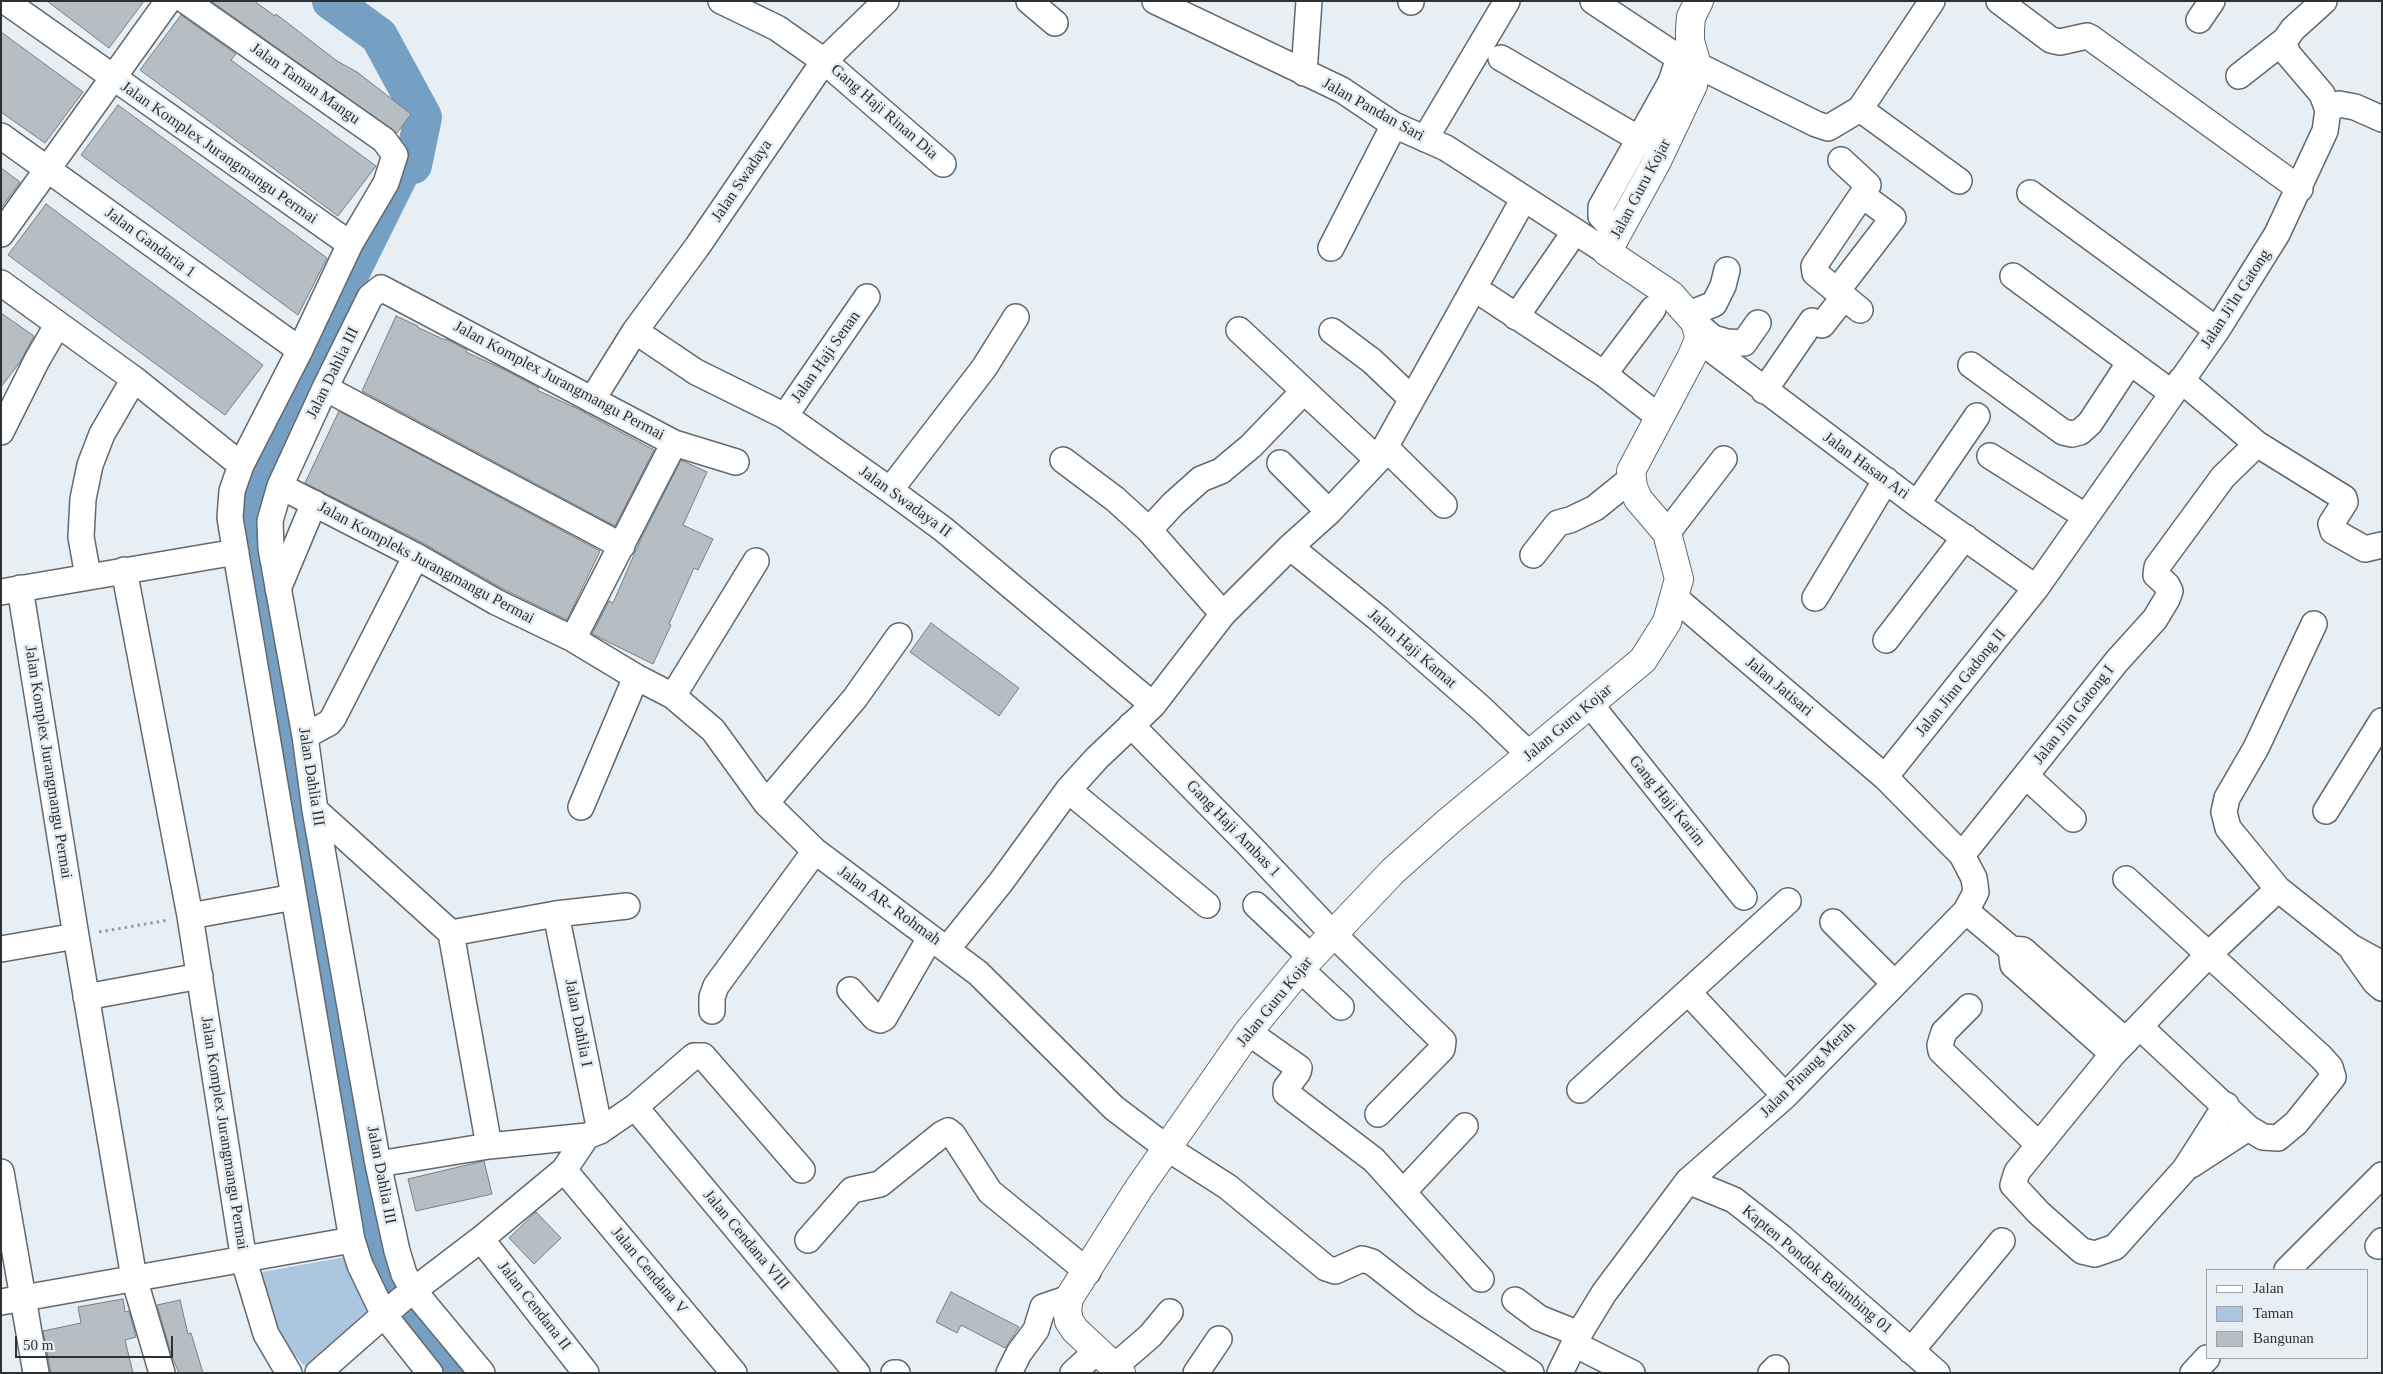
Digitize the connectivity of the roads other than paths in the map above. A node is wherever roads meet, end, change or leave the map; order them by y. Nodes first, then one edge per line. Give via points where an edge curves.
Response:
1 (5, 1) edge
2 (168, 1) edge
3 (186, 1) edge
4 (721, 1) edge
5 (886, 1) edge
6 (1029, 1) edge
7 (1155, 1) edge
8 (1308, 1) edge
9 (1506, 1) edge
10 (1593, 1) edge
11 (1699, 1) edge
12 (1932, 1) edge
13 (1999, 1) edge
14 (2324, 1) edge
15 (1055, 22) dead end
16 (2285, 40) junction
17 (1501, 58) dead end
18 (824, 60) junction
19 (1688, 61) junction
20 (1304, 73) junction
21 (2238, 76) dead end
22 (113, 79) junction
23 (1860, 109) junction
24 (2328, 110) junction
25 (2382, 119) edge
26 (1394, 124) junction
27 (1, 136) edge
28 (1426, 139) junction
29 (1639, 139) junction
30 (1841, 160) dead end
31 (943, 164) dead end
32 (47, 169) junction
33 (1959, 180) dead end
34 (2300, 189) junction
35 (2030, 193) dead end
36 (1862, 195) junction
37 (1523, 200) junction
38 (1, 234) edge
39 (1612, 242) junction
40 (1567, 243) dead end
41 (350, 244) junction
42 (1331, 248) dead end
43 (1727, 270) dead end
44 (2013, 276) dead end
45 (1, 283) edge
46 (386, 289) joint
47 (1486, 296) dead end
48 (867, 297) dead end
49 (1847, 299) junction
50 (1653, 309) dead end
51 (1016, 317) dead end
52 (1516, 317) junction
53 (1758, 322) dead end
54 (58, 324) junction
55 (1694, 326) junction
56 (1240, 330) dead end
57 (2217, 330) junction
58 (635, 331) junction
59 (1332, 331) dead end
60 (300, 350) junction
61 (2130, 362) junction
62 (1970, 365) dead end
63 (1604, 374) junction
64 (134, 379) junction
65 (2176, 387) junction
66 (325, 388) junction
67 (1304, 391) junction
68 (1764, 391) junction
69 (1412, 399) junction
70 (592, 400) junction
71 (785, 416) junction
72 (1659, 416) junction
73 (1977, 416) dead end
74 (3, 424) edge
75 (674, 443) junction
76 (2257, 444) junction
77 (1381, 453) junction
78 (1990, 456) dead end
79 (1724, 459) dead end
80 (1063, 460) dead end
81 (736, 462) dead end
82 (1280, 463) dead end
83 (241, 464) junction
84 (1631, 479) junction
85 (1886, 480) junction
86 (280, 486) junction
87 (890, 490) junction
88 (314, 503) junction
89 (1917, 504) junction
90 (1444, 505) dead end
91 (1329, 512) junction
92 (2085, 516) junction
93 (1149, 530) junction
94 (1667, 533) junction
95 (1965, 537) junction
96 (2382, 544) edge
97 (622, 546) junction
98 (1290, 547) junction
99 (236, 552) junction
100 (1534, 555) dead end
101 (416, 556) junction
102 (756, 561) dead end
103 (124, 570) junction
104 (88, 576) junction
105 (2036, 588) junction
106 (278, 589) junction
107 (11, 590) edge
108 (1674, 597) junction
109 (1815, 598) dead end
110 (1223, 614) junction
111 (2314, 624) dead end
112 (899, 636) dead end
113 (573, 639) junction
114 (1886, 640) dead end
115 (626, 671) junction
116 (673, 696) junction
117 (1590, 704) junction
118 (1153, 705) junction
119 (2382, 721) edge
120 (1130, 725) junction
121 (305, 736) junction
122 (1530, 755) junction
123 (2026, 776) junction
124 (1885, 777) junction
125 (1068, 790) junction
126 (766, 803) junction
127 (581, 807) dead end
128 (315, 810) junction
129 (2326, 811) dead end
130 (2073, 819) dead end
131 (815, 851) junction
132 (1962, 855) junction
133 (2126, 879) dead end
134 (2278, 889) junction
135 (294, 897) junction
136 (1744, 897) dead end
137 (1788, 901) dead end
138 (1207, 905) dead end
139 (1256, 905) dead end
140 (627, 906) dead end
141 (1966, 911) junction
142 (556, 914) junction
143 (190, 916) junction
144 (1833, 922) dead end
145 (451, 933) junction
146 (1333, 934) junction
147 (76, 936) junction
148 (939, 943) junction
149 (2350, 947) junction
150 (1, 949) edge
151 (2208, 955) junction
152 (1305, 963) junction
153 (2382, 964) edge
154 (200, 976) junction
155 (1894, 983) junction
156 (2382, 988) edge
157 (850, 990) dead end
158 (1688, 992) junction
159 (86, 997) junction
160 (1340, 1007) dead end
161 (1969, 1007) dead end
162 (712, 1011) dead end
163 (1248, 1032) junction
164 (2126, 1041) junction
165 (1580, 1090) dead end
166 (1785, 1096) junction
167 (2226, 1105) junction
168 (635, 1107) junction
169 (1378, 1114) dead end
170 (1465, 1126) dead end
171 (2248, 1128) junction
172 (593, 1134) junction
173 (487, 1138) junction
174 (2039, 1144) junction
175 (1166, 1148) junction
176 (378, 1164) junction
177 (2185, 1169) junction
178 (564, 1170) junction
179 (802, 1170) dead end
180 (1, 1172) edge
181 (1688, 1181) junction
182 (2380, 1182) edge
183 (1403, 1192) junction
184 (481, 1239) junction
185 (352, 1240) junction
186 (808, 1240) dead end
187 (2002, 1241) dead end
188 (244, 1261) junction
189 (2288, 1269) edge
190 (1088, 1272) junction
191 (134, 1278) junction
192 (1481, 1279) dead end
193 (1069, 1298) junction
194 (12, 1300) edge
195 (1515, 1300) dead end
196 (396, 1304) junction
197 (1170, 1312) dead end
198 (1219, 1339) dead end
199 (1577, 1339) junction
200 (1911, 1351) junction
201 (2206, 1359) edge
202 (1111, 1364) edge
203 (36, 1373) edge
204 (162, 1373) edge
205 (289, 1373) edge
206 (318, 1373) edge
207 (430, 1373) edge
208 (482, 1373) edge
209 (586, 1373) edge
210 (734, 1373) edge
211 (857, 1373) edge
212 (1009, 1373) edge
213 (1073, 1373) edge
214 (1196, 1373) edge
215 (1531, 1373) edge
216 (1560, 1373) edge
217 (1632, 1373) edge
218 (1937, 1373) edge
219 (2194, 1373) edge

1 - 22 street, Jalan Komplex Jurangmangu Permai
2 - 22 street, Jalan Komplex Jurangmangu Permai
3 - 41 street, Jalan Taman Mangu via 384,140 395,155 386,182
4 - 18 street via 778,28
5 - 18 street, Jalan Swadaya
6 - 15 street
7 - 20 street, Jalan Pandan Sari
8 - 20 street
9 - 28 street
10 - 19 street
11 - 19 street, Jalan Guru Kojar via 1691,17
12 - 23 street
13 - 34 street via 2051,40 2091,38
14 - 16 street
16 - 21 street
16 - 24 street via 2288,54 2322,94
17 - 29 street
18 - 31 street, Gang Haji Rinan Dia
18 - 58 street, Jalan Swadaya via 698,247
19 - 23 street via 1822,127 1828,128
19 - 29 street via 1670,82
19 - 39 street, Jalan Guru Kojar via 1694,85
20 - 26 street, Jalan Pandan Sari via 1342,90
22 - 32 street, Jalan Komplex Jurangmangu Permai
22 - 41 street, Jalan Komplex Jurangmangu Permai
23 - 33 street
24 - 25 street via 2339,104
24 - 34 street, Jalan Ji'ln Gatong via 2325,130
26 - 28 street, Jalan Pandan Sari
26 - 42 street
27 - 32 street, Jalan Gandaria 1
28 - 37 street, Jalan Pandan Sari via 1446,148
29 - 39 street via 1601,206 1601,216
30 - 36 street via 1868,185
32 - 38 street, Jalan Komplex Jurangmangu Permai
32 - 60 street, Jalan Gandaria 1
34 - 57 street, Jalan Ji'ln Gatong via 2277,234
35 - 57 street
36 - 49 street via 1893,218
36 - 49 street via 1814,266 1815,273
37 - 39 street, Jalan Pandan Sari
37 - 69 street
39 - 55 street, Jalan Guru Kojar via 1659,286
40 - 52 street
41 - 60 street
43 - 55 street via 1714,304
44 - 61 street
45 - 54 street
46 - 66 street, Jalan Dahlia III via 377,289 370,297
46 - 70 street, Jalan Komplex Jurangmangu Permai
47 - 52 street
48 - 71 street, Jalan Haji Senan
49 - 68 street via 1822,325 1812,321
50 - 63 street
51 - 87 street via 984,368
52 - 63 street
53 - 55 street via 1744,343 1713,338
54 - 64 street
54 - 74 street
55 - 68 street, Jalan Hasan Ari
55 - 72 street
56 - 67 street
57 - 65 street, Jalan Ji'ln Gatong
58 - 70 street, Jalan Swadaya
58 - 71 street, Jalan Swadaya II via 696,372
59 - 69 street via 1372,361
60 - 83 street
61 - 62 street via 2090,423 2072,434 2063,432
61 - 65 street
63 - 72 street
64 - 83 street
64 - 104 street via 102,434 90,465 83,499 81,537
65 - 76 street
65 - 92 street, Jalan Ji'ln Gatong
66 - 86 street, Jalan Dahlia III
66 - 97 street
67 - 77 street
67 - 93 street via 1251,446 1221,470 1201,479
68 - 85 street, Jalan Hasan Ari
69 - 77 street
70 - 75 street, Jalan Komplex Jurangmangu Permai
71 - 87 street, Jalan Swadaya II
72 - 84 street via 1631,471
73 - 89 street
75 - 81 street, Jalan Komplex Jurangmangu Permai
75 - 97 street
76 - 96 street via 2344,498 2345,502 2330,524 2333,531 2365,549
76 - 123 street, Jalan Jiin Gatong I via 2222,477 2156,567 2156,575 2170,591 2168,599
77 - 90 street
77 - 91 street
78 - 92 street
79 - 94 street
80 - 93 street via 1115,499
82 - 91 street
83 - 99 street via 230,498
84 - 94 street, Jalan Guru Kojar via 1643,507
84 - 100 street via 1595,508 1558,523
85 - 89 street, Jalan Hasan Ari
85 - 109 street
86 - 88 street, Jalan Kompleks Jurangmangu Permai
86 - 106 street, Jalan Dahlia III via 270,521
87 - 118 street, Jalan Swadaya II via 943,529
88 - 101 street, Jalan Kompleks Jurangmangu Permai
88 - 106 street
89 - 95 street, Jalan Hasan Ari
91 - 98 street
92 - 105 street, Jalan Ji'ln Gatong
93 - 110 street
94 - 108 street, Jalan Guru Kojar via 1680,579
95 - 105 street, Jalan Hasan Ari
95 - 114 street
97 - 113 street
98 - 110 street
98 - 122 street, Jalan Haji Kamat via 1482,709
99 - 103 street, Jalan Komplex Jurangmangu Permai
99 - 135 street
101 - 113 street, Jalan Kompleks Jurangmangu Permai via 496,602
101 - 121 street via 333,718
102 - 116 street
103 - 104 street, Jalan Komplex Jurangmangu Permai
103 - 143 street, Jalan Komplex Jurangmangu Permai
104 - 107 street, Jalan Komplex Jurangmangu Permai
105 - 124 street, Jalan Jinn Gadong II
106 - 121 street, Jalan Dahlia III
107 - 147 street, Jalan Komplex Jurangmangu Permai
108 - 117 street, Jalan Guru Kojar via 1667,622 1643,660
108 - 124 street, Jalan Jatisari
110 - 118 street
111 - 134 street via 2256,748 2227,798 2224,812 2228,828
112 - 126 street via 855,698
113 - 115 street
115 - 116 street, Jalan AR- Rohmah
115 - 127 street
116 - 126 street, Jalan AR- Rohmah via 713,730
117 - 122 street, Jalan Guru Kojar
117 - 136 street, Gang Haji Karim
118 - 120 street
119 - 129 street
120 - 125 street
120 - 146 street, Gang Haji Ambas 1
121 - 128 street, Jalan Dahlia III
122 - 146 street, Jalan Guru Kojar via 1393,872
123 - 130 street
123 - 132 street, Jalan Jiin Gatong I
124 - 132 street, Jalan Pinang Merah
125 - 138 street
125 - 148 street via 1001,882
126 - 131 street, Jalan AR- Rohmah
128 - 145 street
128 - 176 street, Jalan Dahlia III
131 - 148 street, Jalan AR- Rohmah
131 - 162 street via 716,986
132 - 141 street, Jalan Pinang Merah via 1974,878 1976,892
133 - 151 street
134 - 149 street
134 - 151 street
135 - 143 street
135 - 185 street
137 - 158 street
139 - 152 street
140 - 142 street
141 - 155 street, Jalan Pinang Merah
141 - 164 street via 2011,949 2023,950
142 - 145 street
142 - 172 street, Jalan Dahlia I
143 - 154 street, Jalan Komplex Jurangmangu Permai
144 - 155 street
145 - 173 street
146 - 152 street, Jalan Guru Kojar
146 - 169 street, Gang Haji Ambas 1 via 1443,1041 1442,1049
147 - 150 street
147 - 159 street, Jalan Komplex Jurangmangu Permai
148 - 157 street via 884,1018 875,1018
148 - 175 street, Jalan AR- Rohmah via 978,972 1114,1108
149 - 153 street
149 - 156 street
151 - 164 street
151 - 171 street via 2321,1057 2333,1073 2331,1082 2296,1123 2278,1138 2263,1137
152 - 160 street
152 - 163 street, Jalan Guru Kojar
154 - 159 street
154 - 188 street, Jalan Komplex Jurangmangu Permai
155 - 166 street, Jalan Pinang Merah
158 - 165 street
158 - 166 street
159 - 191 street, Jalan Komplex Jurangmangu Permai
161 - 174 street via 1944,1032 1940,1045 1942,1051
163 - 175 street, Jalan Guru Kojar
163 - 183 street via 1299,1068 1286,1093 1374,1160
164 - 167 street
164 - 174 street
166 - 181 street, Jalan Pinang Merah
167 - 171 street
167 - 177 street
168 - 172 street
168 - 179 street via 694,1056 704,1056
168 - 211 street, Jalan Cendana VIII
170 - 183 street
171 - 177 street
172 - 173 street
172 - 178 street
173 - 176 street
174 - 177 street via 2017,1172 2013,1185 2064,1236 2082,1251 2095,1254 2114,1247
175 - 190 street, Jalan Guru Kojar
175 - 215 street, Jalan AR- Rohmah via 1228,1187 1326,1268 1335,1271 1362,1259 1372,1262 1423,1302
176 - 196 street, Jalan Dahlia III via 404,1274
178 - 184 street
178 - 210 street, Jalan Cendana V
180 - 194 street
181 - 199 street, Jalan Pinang Merah via 1604,1293
181 - 200 street, Kapten Pondok Belimbing 01 via 1734,1200
182 - 189 street
183 - 192 street
184 - 196 street
184 - 209 street, Jalan Cendana II
185 - 188 street, Jalan Komplex Jurangmangu Permai
185 - 196 street via 360,1265
186 - 190 street via 852,1190 880,1184 948,1131 990,1192
187 - 200 street
188 - 191 street, Jalan Komplex Jurangmangu Permai
188 - 205 street, Jalan Komplex Jurangmangu Permai via 266,1334
190 - 193 street, Jalan Guru Kojar
191 - 194 street, Jalan Komplex Jurangmangu Permai
191 - 204 street
193 - 202 street via 1069,1321
193 - 212 street via 1043,1307 1036,1330
194 - 203 street
195 - 199 street
196 - 206 street
196 - 207 street
196 - 208 street
197 - 202 street via 1150,1336
198 - 214 street
199 - 216 street, Jalan Pinang Merah
199 - 217 street
200 - 218 street, Kapten Pondok Belimbing 01
201 - 219 street
202 - 213 street

